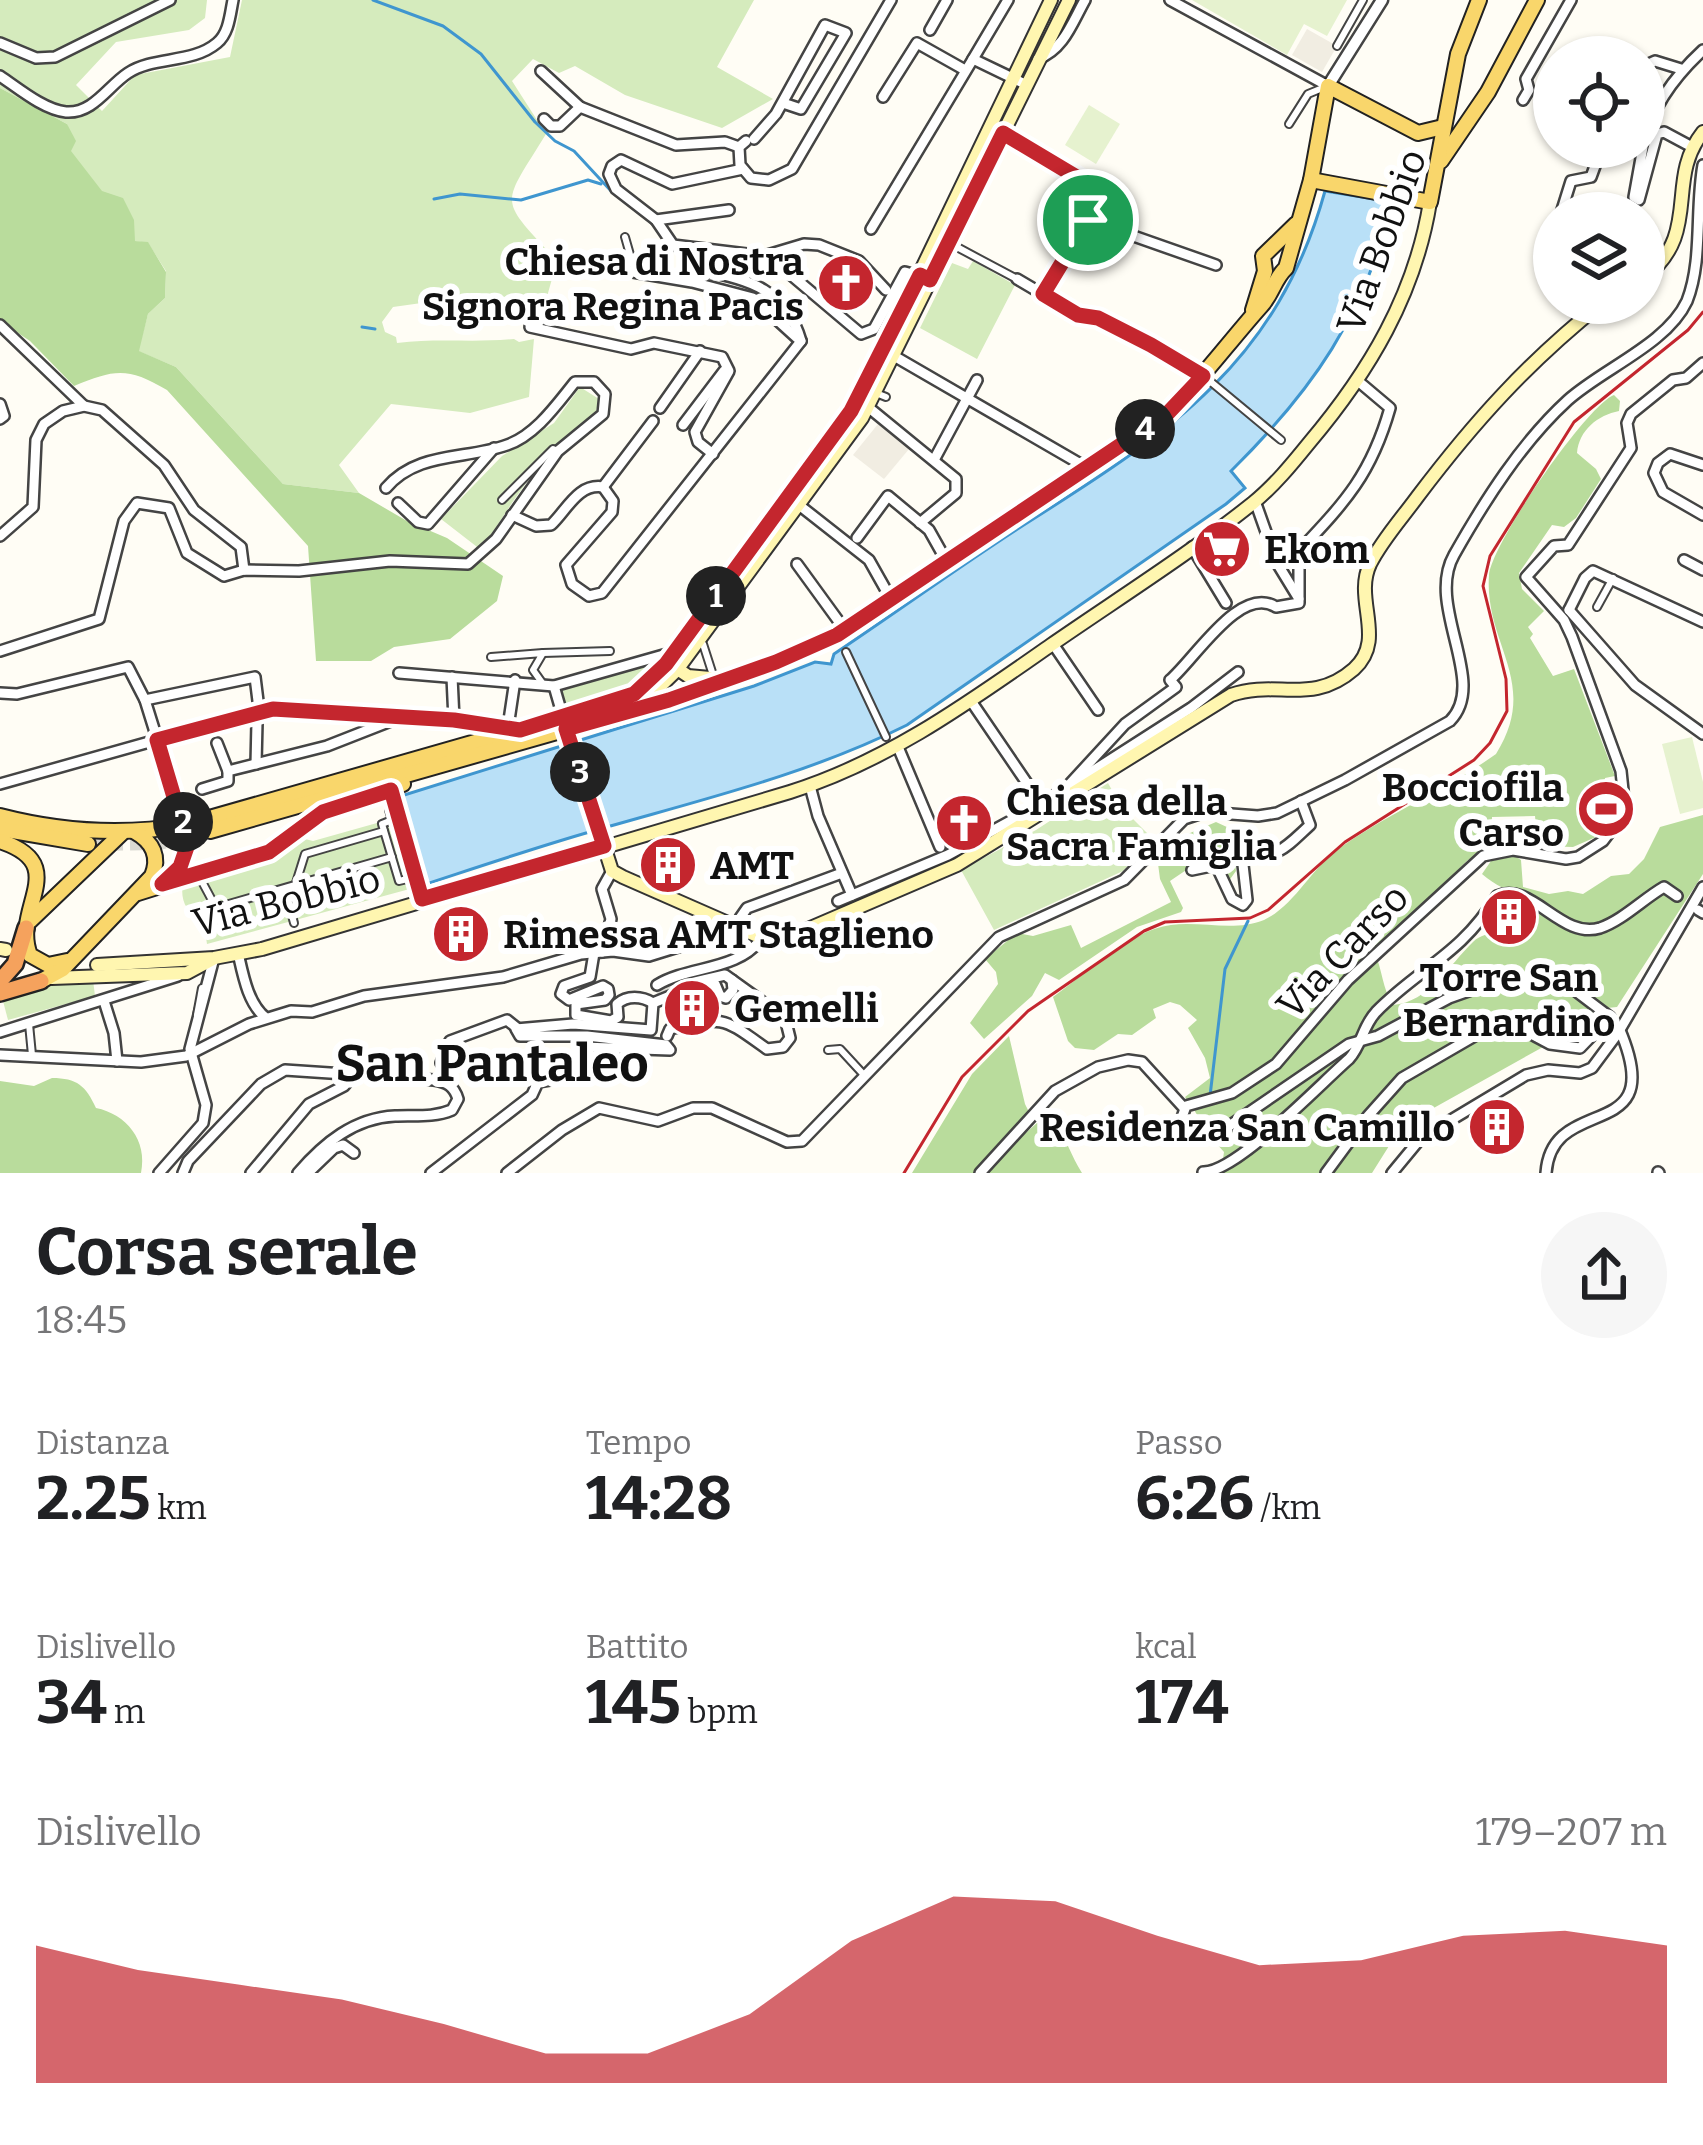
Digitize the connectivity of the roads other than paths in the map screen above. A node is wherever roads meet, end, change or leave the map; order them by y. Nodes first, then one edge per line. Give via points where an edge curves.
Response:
1 (170, 0) edge
2 (233, 0) edge
3 (891, 0) edge
4 (947, 0) edge
5 (1008, 0) edge
6 (1052, 0) edge
7 (1069, 0) edge
8 (1085, 0) edge
9 (1170, 0) edge
10 (1363, 0) edge
11 (1382, 0) edge
12 (1479, 0) edge
13 (1537, 0) edge
14 (1571, 0) edge
15 (930, 30) dead end
16 (0, 44) edge
17 (1336, 46) dead end
18 (1703, 50) edge
19 (973, 59) junction
20 (1039, 59) junction
21 (1665, 64) edge
22 (1681, 69) junction
23 (964, 70) junction
24 (542, 71) dead end
25 (0, 76) edge
26 (1018, 82) junction
27 (1328, 86) junction
28 (1452, 92) junction
29 (1665, 96) edge
30 (883, 97) dead end
31 (1523, 100) dead end
32 (783, 103) junction
33 (1478, 106) junction
34 (580, 107) junction
35 (544, 119) dead end
36 (1289, 124) dead end
37 (1443, 127) junction
38 (1703, 132) edge
39 (1003, 133) junction
40 (746, 142) junction
41 (1693, 147) junction
42 (1703, 165) edge
43 (1594, 168) edge
44 (742, 170) junction
45 (1435, 170) junction
46 (1311, 180) junction
47 (1568, 192) edge
48 (1643, 192) edge
49 (1430, 202) junction
50 (729, 210) dead end
51 (1301, 218) junction
52 (656, 220) junction
53 (1088, 220) junction
54 (871, 229) dead end
55 (625, 237) dead end
56 (955, 246) dead end
57 (1274, 250) junction
58 (764, 260) junction
59 (1287, 261) junction
60 (1665, 261) edge
61 (1216, 265) dead end
62 (631, 272) joint
63 (1271, 273) junction
64 (925, 277) junction
65 (1014, 279) joint
66 (886, 290) dead end
67 (1043, 294) junction
68 (1576, 324) edge
69 (0, 325) edge
70 (530, 327) dead end
71 (801, 341) junction
72 (700, 351) junction
73 (895, 356) junction
74 (1703, 363) edge
75 (729, 371) junction
76 (1207, 379) junction
77 (977, 380) dead end
78 (1358, 381) junction
79 (968, 396) junction
80 (0, 404) edge
81 (84, 406) junction
82 (868, 407) junction
83 (660, 408) dead end
84 (0, 419) edge
85 (653, 422) dead end
86 (682, 425) dead end
87 (1281, 440) dead end
88 (494, 448) junction
89 (558, 451) junction
90 (713, 454) junction
91 (934, 460) junction
92 (1703, 465) edge
93 (1089, 469) junction
94 (603, 487) junction
95 (386, 488) dead end
96 (502, 500) dead end
97 (1255, 501) junction
98 (398, 503) dead end
99 (799, 505) junction
100 (1703, 514) edge
101 (512, 515) junction
102 (920, 523) junction
103 (0, 536) edge
104 (857, 538) dead end
105 (1192, 547) junction
106 (1684, 560) dead end
107 (947, 562) junction
108 (797, 564) dead end
109 (244, 570) junction
110 (1703, 570) edge
111 (1613, 578) junction
112 (891, 599) junction
113 (1299, 599) junction
114 (1226, 603) dead end
115 (1597, 607) dead end
116 (1567, 615) junction
117 (1703, 622) edge
118 (845, 630) junction
119 (703, 644) dead end
120 (1053, 644) junction
121 (0, 651) edge
122 (610, 651) dead end
123 (846, 652) dead end
124 (543, 653) junction
125 (491, 657) dead end
126 (672, 662) junction
127 (712, 672) dead end
128 (1238, 672) dead end
129 (399, 673) dead end
130 (452, 677) junction
131 (728, 679) junction
132 (515, 680) junction
133 (549, 685) junction
134 (0, 693) edge
135 (146, 700) junction
136 (258, 700) dead end
137 (970, 701) junction
138 (636, 708) junction
139 (1098, 710) dead end
140 (401, 716) junction
141 (454, 720) junction
142 (257, 722) dead end
143 (470, 722) junction
144 (566, 726) junction
145 (514, 729) junction
146 (1703, 734) edge
147 (886, 737) dead end
148 (157, 740) junction
149 (218, 743) dead end
150 (467, 746) junction
151 (898, 747) junction
152 (256, 764) junction
153 (228, 771) junction
154 (0, 784) edge
155 (809, 786) junction
156 (385, 787) junction
157 (1067, 787) junction
158 (202, 789) dead end
159 (1035, 795) dead end
160 (1301, 801) junction
161 (389, 810) dead end
162 (0, 816) edge
163 (184, 826) junction
164 (0, 829) edge
165 (384, 831) junction
166 (129, 832) junction
167 (211, 832) tunnel mouth
168 (0, 841) edge
169 (88, 844) tunnel mouth
170 (604, 846) junction
171 (940, 847) dead end
172 (392, 857) junction
173 (1192, 870) dead end
174 (613, 871) junction
175 (842, 872) junction
176 (199, 876) dead end
177 (416, 877) junction
178 (162, 884) junction
179 (295, 886) junction
180 (1703, 887) edge
181 (284, 890) junction
182 (138, 893) junction
183 (852, 896) junction
184 (1677, 896) dead end
185 (422, 899) junction
186 (838, 901) dead end
187 (740, 919) tunnel mouth
188 (294, 923) dead end
189 (26, 927) junction
190 (707, 938) tunnel mouth
191 (762, 938) junction
192 (238, 953) junction
193 (598, 953) junction
194 (76, 955) junction
195 (214, 958) junction
196 (97, 965) dead end
197 (187, 973) junction
198 (731, 980) junction
199 (0, 981) edge
200 (41, 981) junction
201 (203, 984) dead end
202 (657, 985) dead end
203 (682, 985) tunnel mouth
204 (0, 993) edge
205 (104, 1001) junction
206 (653, 1003) junction
207 (199, 1017) junction
208 (1610, 1017) junction
209 (266, 1018) junction
210 (29, 1024) junction
211 (517, 1028) junction
212 (1620, 1029) junction
213 (0, 1032) edge
214 (667, 1036) dead end
215 (1361, 1040) junction
216 (828, 1050) dead end
217 (191, 1054) junction
218 (0, 1055) edge
219 (32, 1055) junction
220 (117, 1061) junction
221 (441, 1063) dead end
222 (861, 1071) junction
223 (355, 1073) junction
224 (1184, 1108) junction
225 (354, 1153) dead end
226 (1203, 1172) edge
227 (159, 1173) edge
228 (183, 1173) edge
229 (251, 1173) edge
230 (298, 1173) edge
231 (308, 1173) edge
232 (431, 1173) edge
233 (507, 1173) edge
234 (980, 1173) edge
235 (1326, 1173) edge
236 (1392, 1173) edge
237 (1546, 1173) edge

1 - 16 street via 55,57
2 - 25 street via 214,46 132,70 78,111 54,109
3 - 44 street via 792,169 762,180
4 - 15 street
5 - 19 street
6 - 26 main road
7 - 20 main road
8 - 20 street via 1062,42
9 - 27 street
10 - 17 street
11 - 27 street
12 - 28 main road
13 - 33 main road, Via Bobbio
14 - 31 street via 1526,79
18 - 22 street
19 - 23 street
19 - 26 street
20 - 26 main road
21 - 22 street
22 - 29 street
23 - 30 street via 917,43
23 - 54 street
24 - 34 street
26 - 39 main road
26 - 64 main road
27 - 36 street via 1308,94
27 - 37 main road via 1418,133
27 - 46 main road
28 - 33 main road via 1460,107
28 - 37 main road
32 - 32 street via 801,109 846,33 825,26
32 - 40 street via 764,132
33 - 45 main road, Via Bobbio
34 - 35 street via 560,126
34 - 40 street via 676,145
37 - 45 main road
38 - 41 main road
39 - 53 street via 1100,191
39 - 64 main road
40 - 44 street
41 - 48 street via 1657,134
41 - 60 main road via 1680,237
42 - 160 street via 1695,272 1673,324 1569,399 1534,435 1446,570 1463,686 1457,714
43 - 47 street
44 - 52 street via 672,184 618,161 611,183
45 - 49 main road, Via Bobbio
46 - 49 main road
46 - 51 main road
49 - 78 main road, Via Bobbio via 1402,302
50 - 52 street
51 - 57 main road
51 - 59 main road
52 - 58 street via 674,244
53 - 61 street
53 - 67 street
55 - 62 street
56 - 65 street
57 - 59 main road
57 - 63 main road via 1263,256
58 - 64 street via 795,275 861,334 874,329 905,272
58 - 66 street via 819,245 859,261
58 - 71 street via 706,257 698,265 769,291
59 - 63 main road via 1284,271
62 - 71 street via 753,298
63 - 76 main road
64 - 73 main road
64 - 126 main road via 851,411
65 - 67 street
67 - 76 street
68 - 191 main road via 1493,402 1385,541 1366,577 1370,644 1353,670 1308,692 1232,695 957,865 801,932
69 - 81 street
70 - 72 street via 631,350 653,343
71 - 90 street
72 - 75 street via 722,357
72 - 83 street
73 - 79 street
73 - 82 main road
74 - 116 street via 1631,414 1631,448 1568,545 1554,545 1528,573
75 - 86 street
75 - 90 street via 695,432
76 - 87 street
76 - 93 main road
77 - 79 street
78 - 97 main road, Via Bobbio
78 - 113 street via 1390,407 1361,481 1299,551
79 - 91 street
79 - 93 street
80 - 84 street
81 - 103 street via 44,424 33,507
81 - 109 street via 101,410 164,465 194,510 241,547
82 - 91 street
82 - 99 main road
85 - 94 street
88 - 89 street via 520,438 575,382 594,382 605,394 603,414
88 - 95 street via 412,466
88 - 98 street via 428,524
89 - 96 street
89 - 101 street
90 - 94 street via 602,593 589,596 572,584 566,565 612,512
91 - 102 street via 956,479 956,493
92 - 100 street via 1670,454 1654,473 1663,492
93 - 107 main road
94 - 101 street via 582,490 551,525
97 - 105 main road, Via Bobbio
97 - 113 street
99 - 112 street via 869,560
99 - 126 main road
101 - 109 street via 486,551 463,566 390,561
102 - 104 street via 888,496
102 - 107 street
105 - 114 street
105 - 120 main road, Via Bobbio
106 - 110 street
107 - 112 main road
108 - 118 street
109 - 121 street via 224,576 200,564 182,544 169,508 137,503 124,521 100,619
111 - 115 street
111 - 116 street via 1588,573
111 - 117 street
112 - 118 main road
113 - 157 street via 1276,607 1252,603 1227,617 1170,680 1176,687 1125,724
116 - 146 street via 1635,685
116 - 224 street, Via Carso via 1622,777 1622,814 1603,842 1571,858 1513,850 1483,856 1348,980 1276,1064 1232,1093
118 - 131 main road
119 - 127 street
120 - 137 main road, Via Bobbio
120 - 139 street
122 - 124 street
123 - 147 street
124 - 125 street
124 - 133 street via 533,672
126 - 131 main road via 688,676
126 - 133 street
126 - 138 main road via 657,694
126 - 144 main road via 634,694
128 - 157 street
129 - 130 street
130 - 132 street
130 - 141 street
131 - 138 main road
132 - 133 street
132 - 145 street
133 - 144 street
134 - 135 street via 122,666
135 - 136 street via 255,676
135 - 148 street
137 - 151 main road, Via Bobbio
137 - 159 street
138 - 144 main road
140 - 141 street
140 - 148 street via 263,710
140 - 152 street
141 - 143 street
142 - 152 street
143 - 145 street
143 - 150 street
144 - 145 main road
144 - 156 main road
144 - 170 main road
145 - 150 main road
148 - 154 street
148 - 163 street
149 - 153 street
150 - 163 main road
151 - 155 main road, Via Bobbio
151 - 171 street
152 - 153 street
153 - 158 street via 228,781
155 - 170 main road, Via Bobbio
155 - 175 street
156 - 167 main road
156 - 177 street
156 - 178 main road via 323,812 269,852
157 - 183 street via 948,855
160 - 173 street via 1311,822 1291,843 1273,856 1242,856 1243,905 1216,865
160 - 222 street via 1272,814 1205,812 1180,821 1124,880 999,937
161 - 165 street
162 - 166 main road via 63,830
163 - 166 main road
163 - 178 main road via 187,853
164 - 169 main road
165 - 172 street
165 - 179 street via 305,854
166 - 182 main road via 150,843 156,860
166 - 189 main road
168 - 189 main road via 22,848 35,864
170 - 174 main road
170 - 185 main road, Via Bobbio
172 - 177 street via 399,881
172 - 179 street
174 - 191 main road
174 - 193 street via 602,889 611,920
175 - 183 street
175 - 187 street via 747,908
176 - 181 street via 219,906
177 - 185 street
178 - 182 main road
179 - 181 street
180 - 212 street
181 - 188 street
182 - 194 main road
183 - 186 street
184 - 215 street via 1664,886 1598,928 1581,930 1516,893 1497,896 1448,956 1377,1011
185 - 192 main road, Via Bobbio
189 - 194 main road via 27,949 38,962
189 - 199 highway via 15,964
190 - 193 street via 649,956
191 - 202 street via 733,961
192 - 195 main road, Via Bobbio
192 - 209 street
193 - 206 street via 590,977 561,994 569,1000 603,986 609,995 576,1004 576,1015 608,1022 626,998
193 - 209 street
194 - 200 main road
195 - 196 main road, Via Bobbio
195 - 197 main road
195 - 207 street
197 - 200 main road
197 - 205 street, Via Bobbio
198 - 203 street via 722,974
198 - 206 street via 726,998 715,985
198 - 214 street via 789,1023 783,1047 767,1049 715,1018
200 - 204 highway
201 - 207 street
205 - 210 street, Via Bobbio
205 - 220 street
206 - 211 street via 651,1030
207 - 217 street
208 - 212 street, Via Carso
208 - 215 street, Via Carso via 1573,989 1515,977
208 - 235 street via 1575,1049 1514,1025 1437,1056 1388,1092
209 - 217 street
210 - 213 street, Via Bobbio
210 - 219 street
211 - 221 street via 507,1020 450,1041
211 - 232 street via 520,1036 670,1048 585,1046 578,1076 539,1082
212 - 236 street via 1587,1071 1526,1075 1421,1138
212 - 237 street via 1634,1066 1630,1094 1556,1140
215 - 224 street, Via Carso via 1216,1135 1187,1130
215 - 226 street, Via Carso via 1237,1160
216 - 222 street via 840,1049
217 - 220 street
217 - 227 street via 206,1105 203,1123
218 - 219 street
219 - 220 street
222 - 233 street via 798,1143 712,1108 658,1121 599,1108
223 - 228 street via 276,1073
223 - 229 street via 309,1104
223 - 230 street via 444,1082 457,1103 442,1114 353,1127
224 - 234 street via 1139,1060 1098,1067 1054,1091
225 - 231 street via 334,1148

